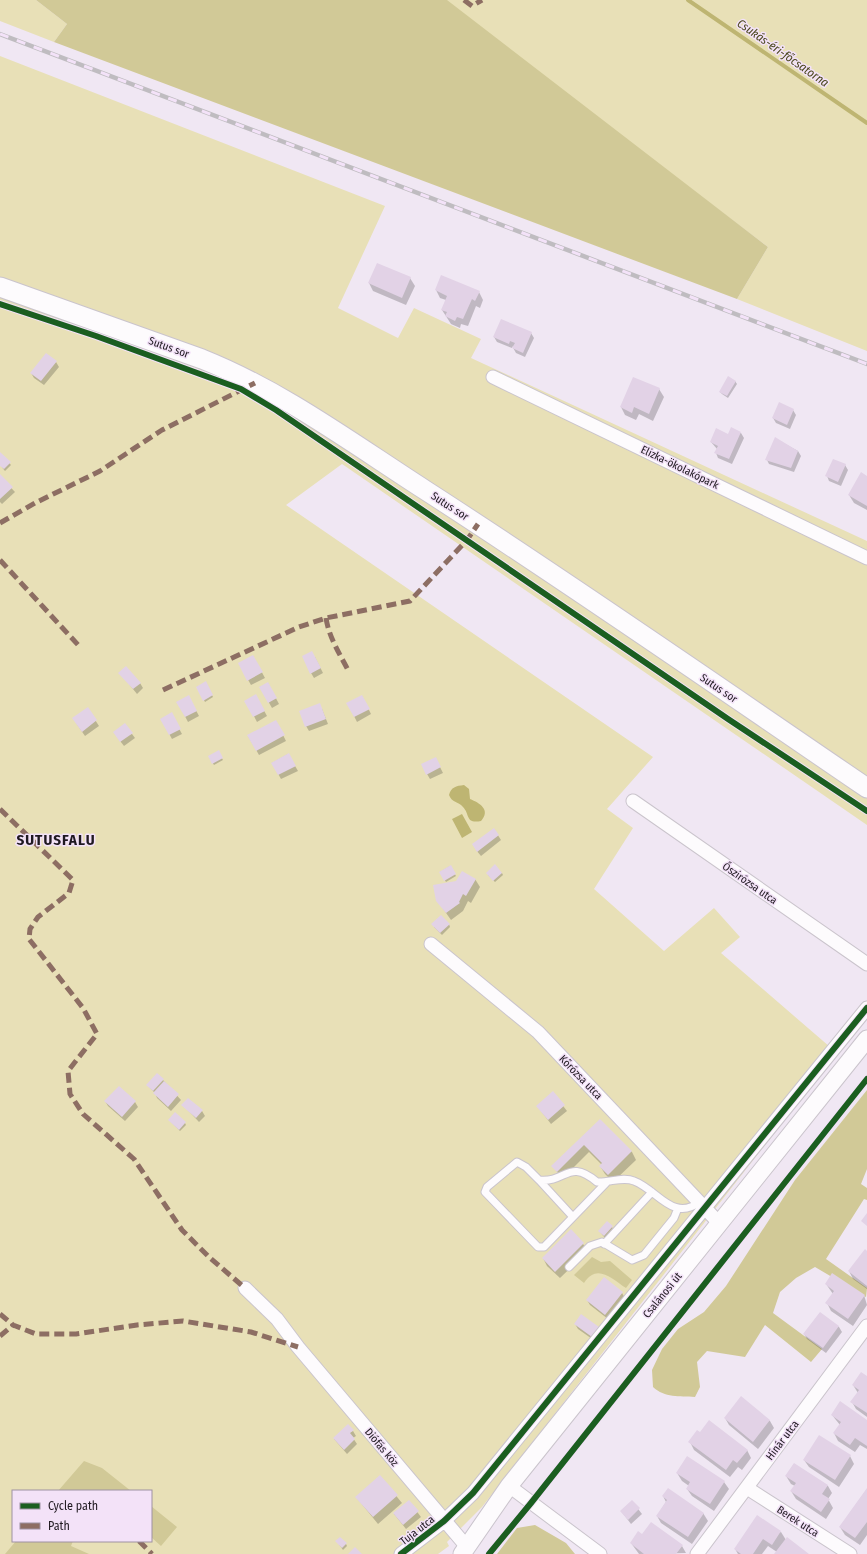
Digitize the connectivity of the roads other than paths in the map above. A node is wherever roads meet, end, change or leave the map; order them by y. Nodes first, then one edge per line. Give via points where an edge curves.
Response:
1 (0, 287) edge
2 (493, 377) dead end
3 (867, 558) edge
4 (867, 788) edge
5 (633, 802) dead end
6 (431, 944) dead end
7 (867, 964) edge
8 (867, 1008) edge
9 (867, 1039) edge
10 (539, 1180) junction
11 (606, 1183) junction
12 (652, 1192) junction
13 (702, 1205) junction
14 (678, 1208) junction
15 (573, 1217) junction
16 (720, 1224) junction
17 (604, 1244) junction
18 (569, 1267) dead end
19 (245, 1288) dead end
20 (867, 1326) edge
21 (509, 1486) junction
22 (747, 1488) junction
23 (444, 1521) junction
24 (464, 1551) edge
25 (401, 1554) edge
26 (600, 1554) edge
27 (697, 1554) edge
28 (850, 1554) edge

1 - 4 main road, Sutus sor via 202,359 281,397 478,524
2 - 3 street, Elizka-ökolakópark
5 - 7 street, Őszirózsa utca
6 - 13 street, Kőrózsa utca via 538,1032
8 - 13 street, Tuja utca
9 - 16 street, Csalánosi út
10 - 11 lane via 548,1181 571,1170 586,1173 597,1182
10 - 15 lane
10 - 15 lane via 517,1162 487,1187 485,1192 538,1247 544,1247
11 - 12 lane via 634,1181
11 - 15 lane
12 - 14 lane
12 - 17 lane
13 - 14 lane via 690,1209
13 - 16 street, Kőrózsa utca
13 - 23 street, Tuja utca via 473,1493
14 - 17 lane via 674,1218 644,1255 632,1260
16 - 21 street, Csalánosi út
17 - 18 lane via 602,1242 590,1246
19 - 23 street, Diófás köz via 277,1319
20 - 22 street, Hínár utca
21 - 24 street, Csalánosi út
21 - 26 street
22 - 27 street, Hínár utca
22 - 28 street, Berek utca
23 - 24 street, Diófás köz
23 - 25 street, Tuja utca

